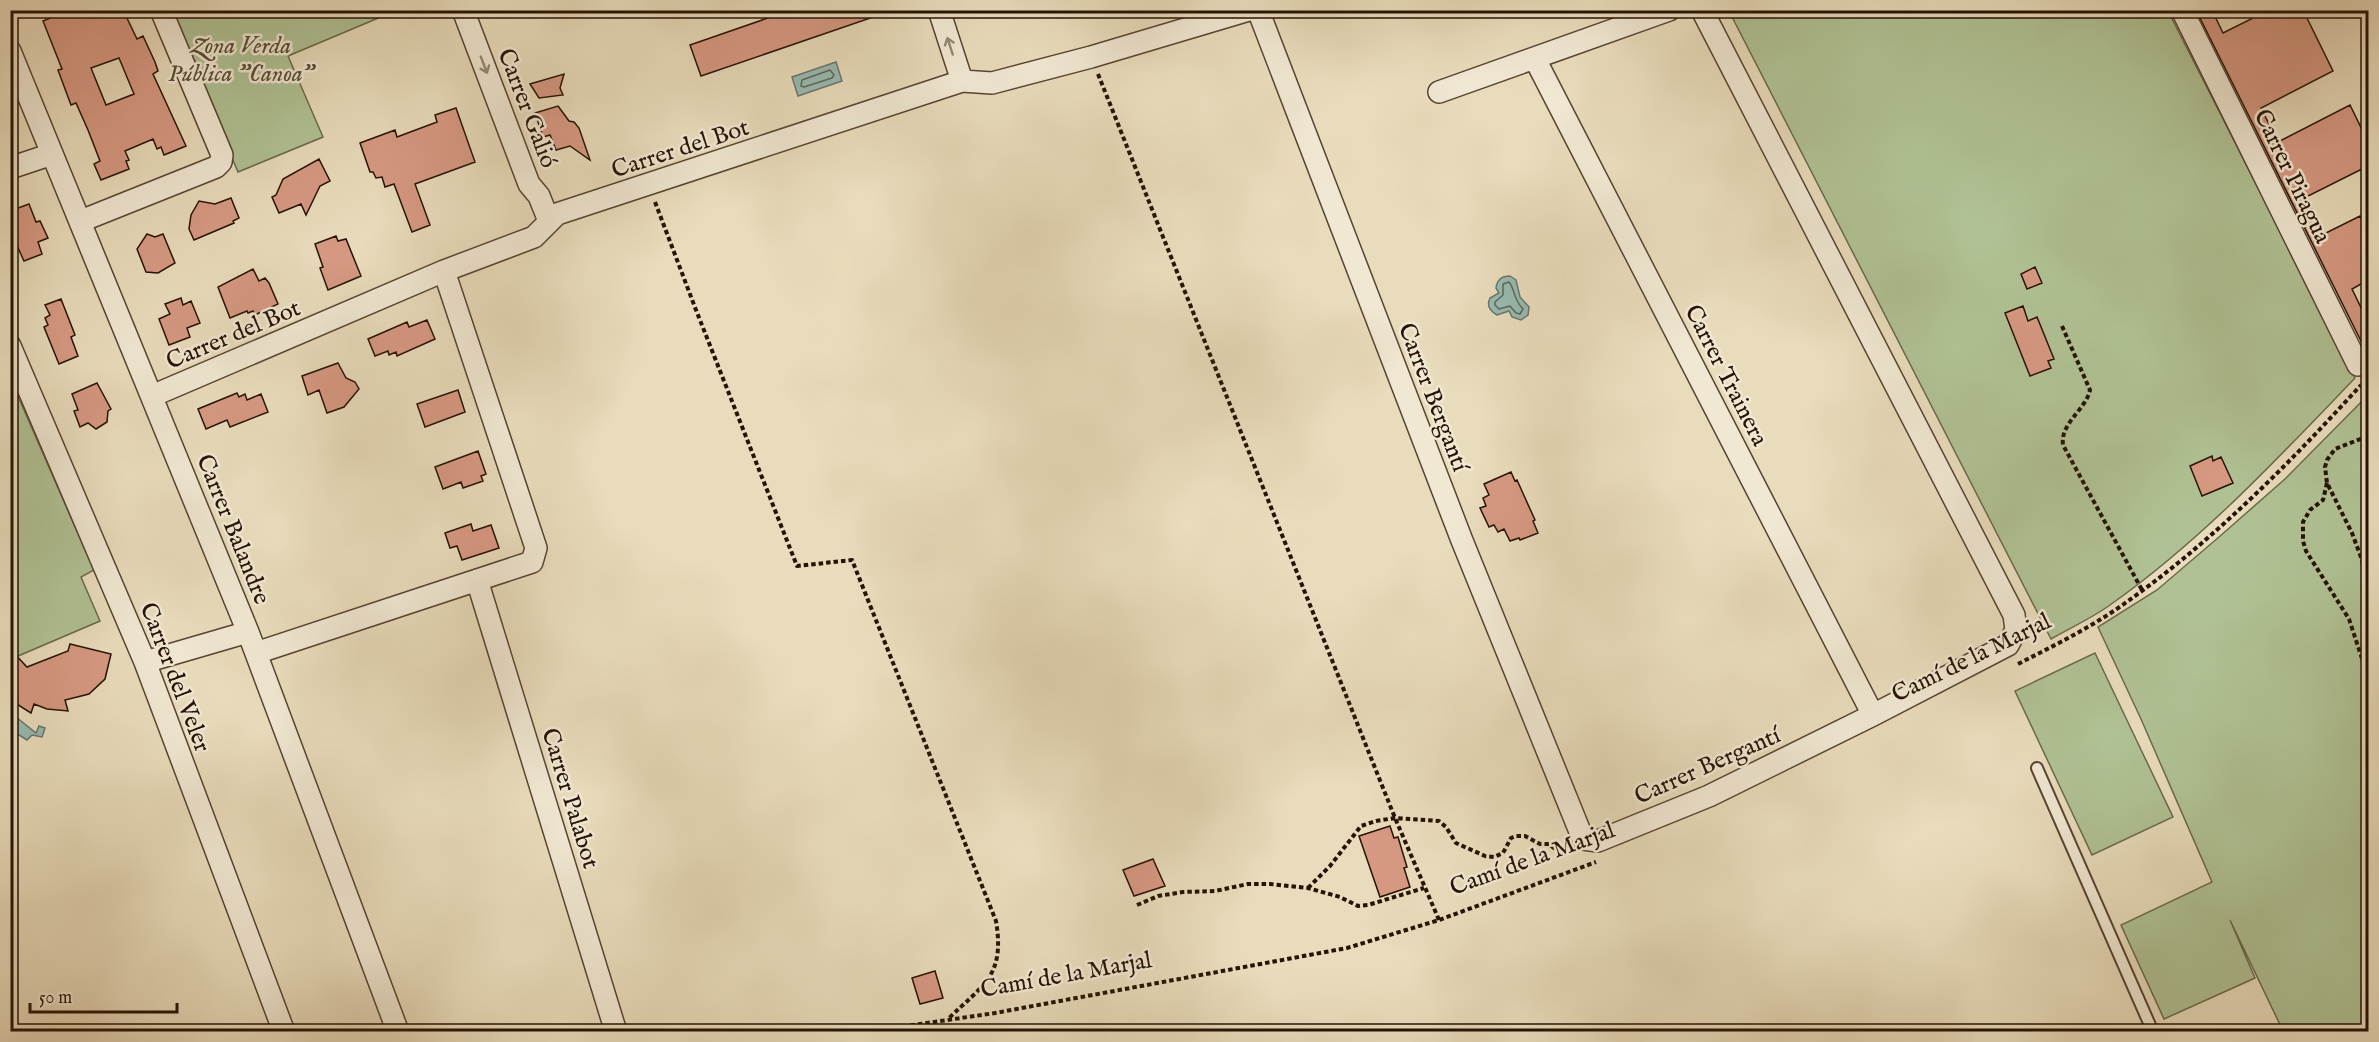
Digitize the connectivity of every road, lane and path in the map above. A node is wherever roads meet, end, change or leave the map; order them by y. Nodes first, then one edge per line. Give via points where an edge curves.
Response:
1 (161, 10) edge
2 (463, 10) edge
3 (939, 10) edge
4 (1249, 10) edge
5 (1258, 10) edge
6 (1669, 10) edge
7 (1702, 10) edge
8 (2182, 10) edge
9 (10, 51) edge
10 (1091, 57) junction
11 (1535, 59) junction
12 (962, 81) junction
13 (1439, 92) dead end
14 (52, 154) junction
15 (10, 168) edge
16 (649, 185) junction
17 (549, 221) junction
18 (81, 222) junction
19 (444, 271) junction
20 (2062, 326) dead end
21 (10, 346) edge
22 (2363, 367) edge
23 (152, 396) junction
24 (2368, 436) edge
25 (2327, 483) junction
26 (477, 580) junction
27 (2368, 588) edge
28 (2142, 590) junction
29 (248, 632) junction
30 (256, 653) junction
31 (145, 662) junction
32 (2013, 667) dead end
33 (2368, 677) edge
34 (1873, 715) junction
35 (2037, 768) dead end
36 (1395, 818) junction
37 (1583, 839) junction
38 (1604, 859) dead end
39 (1308, 888) junction
40 (1424, 888) junction
41 (1137, 905) dead end
42 (1438, 920) junction
43 (948, 1020) junction
44 (284, 1032) edge
45 (398, 1032) edge
46 (616, 1032) edge
47 (866, 1032) edge
48 (2153, 1032) edge

1 - 18 street via 222,155 221,162
2 -> 17 street, Carrer Galió via 529,184 539,196
12 -> 3 street
4 - 10 street, Carrer del Bot
5 - 37 street, Carrer Bergantí via 1461,538
6 - 11 street
7 - 34 street, Carrer Bergantí via 2014,615 2016,630 2008,645
8 - 22 street, Carrer Piragua
9 - 14 street, Carrer Balandre
10 - 12 street, Carrer del Bot via 992,83
10 - 36 path
11 - 13 street
11 - 34 street, Carrer Trainera
12 - 16 street, Carrer del Bot
14 - 15 street
14 - 18 street, Carrer Balandre
16 - 17 street, Carrer del Bot via 557,214
16 - 43 path via 797,566 852,560 996,921 999,939 992,977
17 - 19 street, Carrer del Bot via 534,237
18 - 23 street, Carrer Balandre
19 - 23 street, Carrer del Bot
19 - 26 street via 536,548 532,562
20 - 28 path via 2090,390 2064,432 2063,445
21 - 31 street, Carrer del Veler
22 - 28 path, Camí de la Marjal via 2264,485
23 - 29 street, Carrer Balandre
24 - 25 path via 2330,453 2325,467
25 - 27 path via 2352,533
25 - 33 path via 2323,500 2303,522 2303,541 2349,619
26 - 30 street
26 - 46 street, Carrer Palabot
28 - 32 path, Camí de la Marjal via 2066,640
29 - 30 street, Carrer Balandre
29 - 31 street
30 - 45 street, Carrer Balandre
31 - 44 street, Carrer del Veler
34 - 37 street, Carrer Bergantí via 1709,796 1598,841
35 - 48 lane
36 - 37 path via 1439,821 1456,843 1494,857 1507,849 1516,836 1565,851
36 - 39 path via 1362,826
36 - 40 path
38 - 42 path, Camí de la Marjal
39 - 40 path via 1358,906
39 - 41 path via 1248,884 1158,896
40 - 42 path
42 - 43 path, Camí de la Marjal via 1347,948
43 - 47 path, Camí de la Marjal

